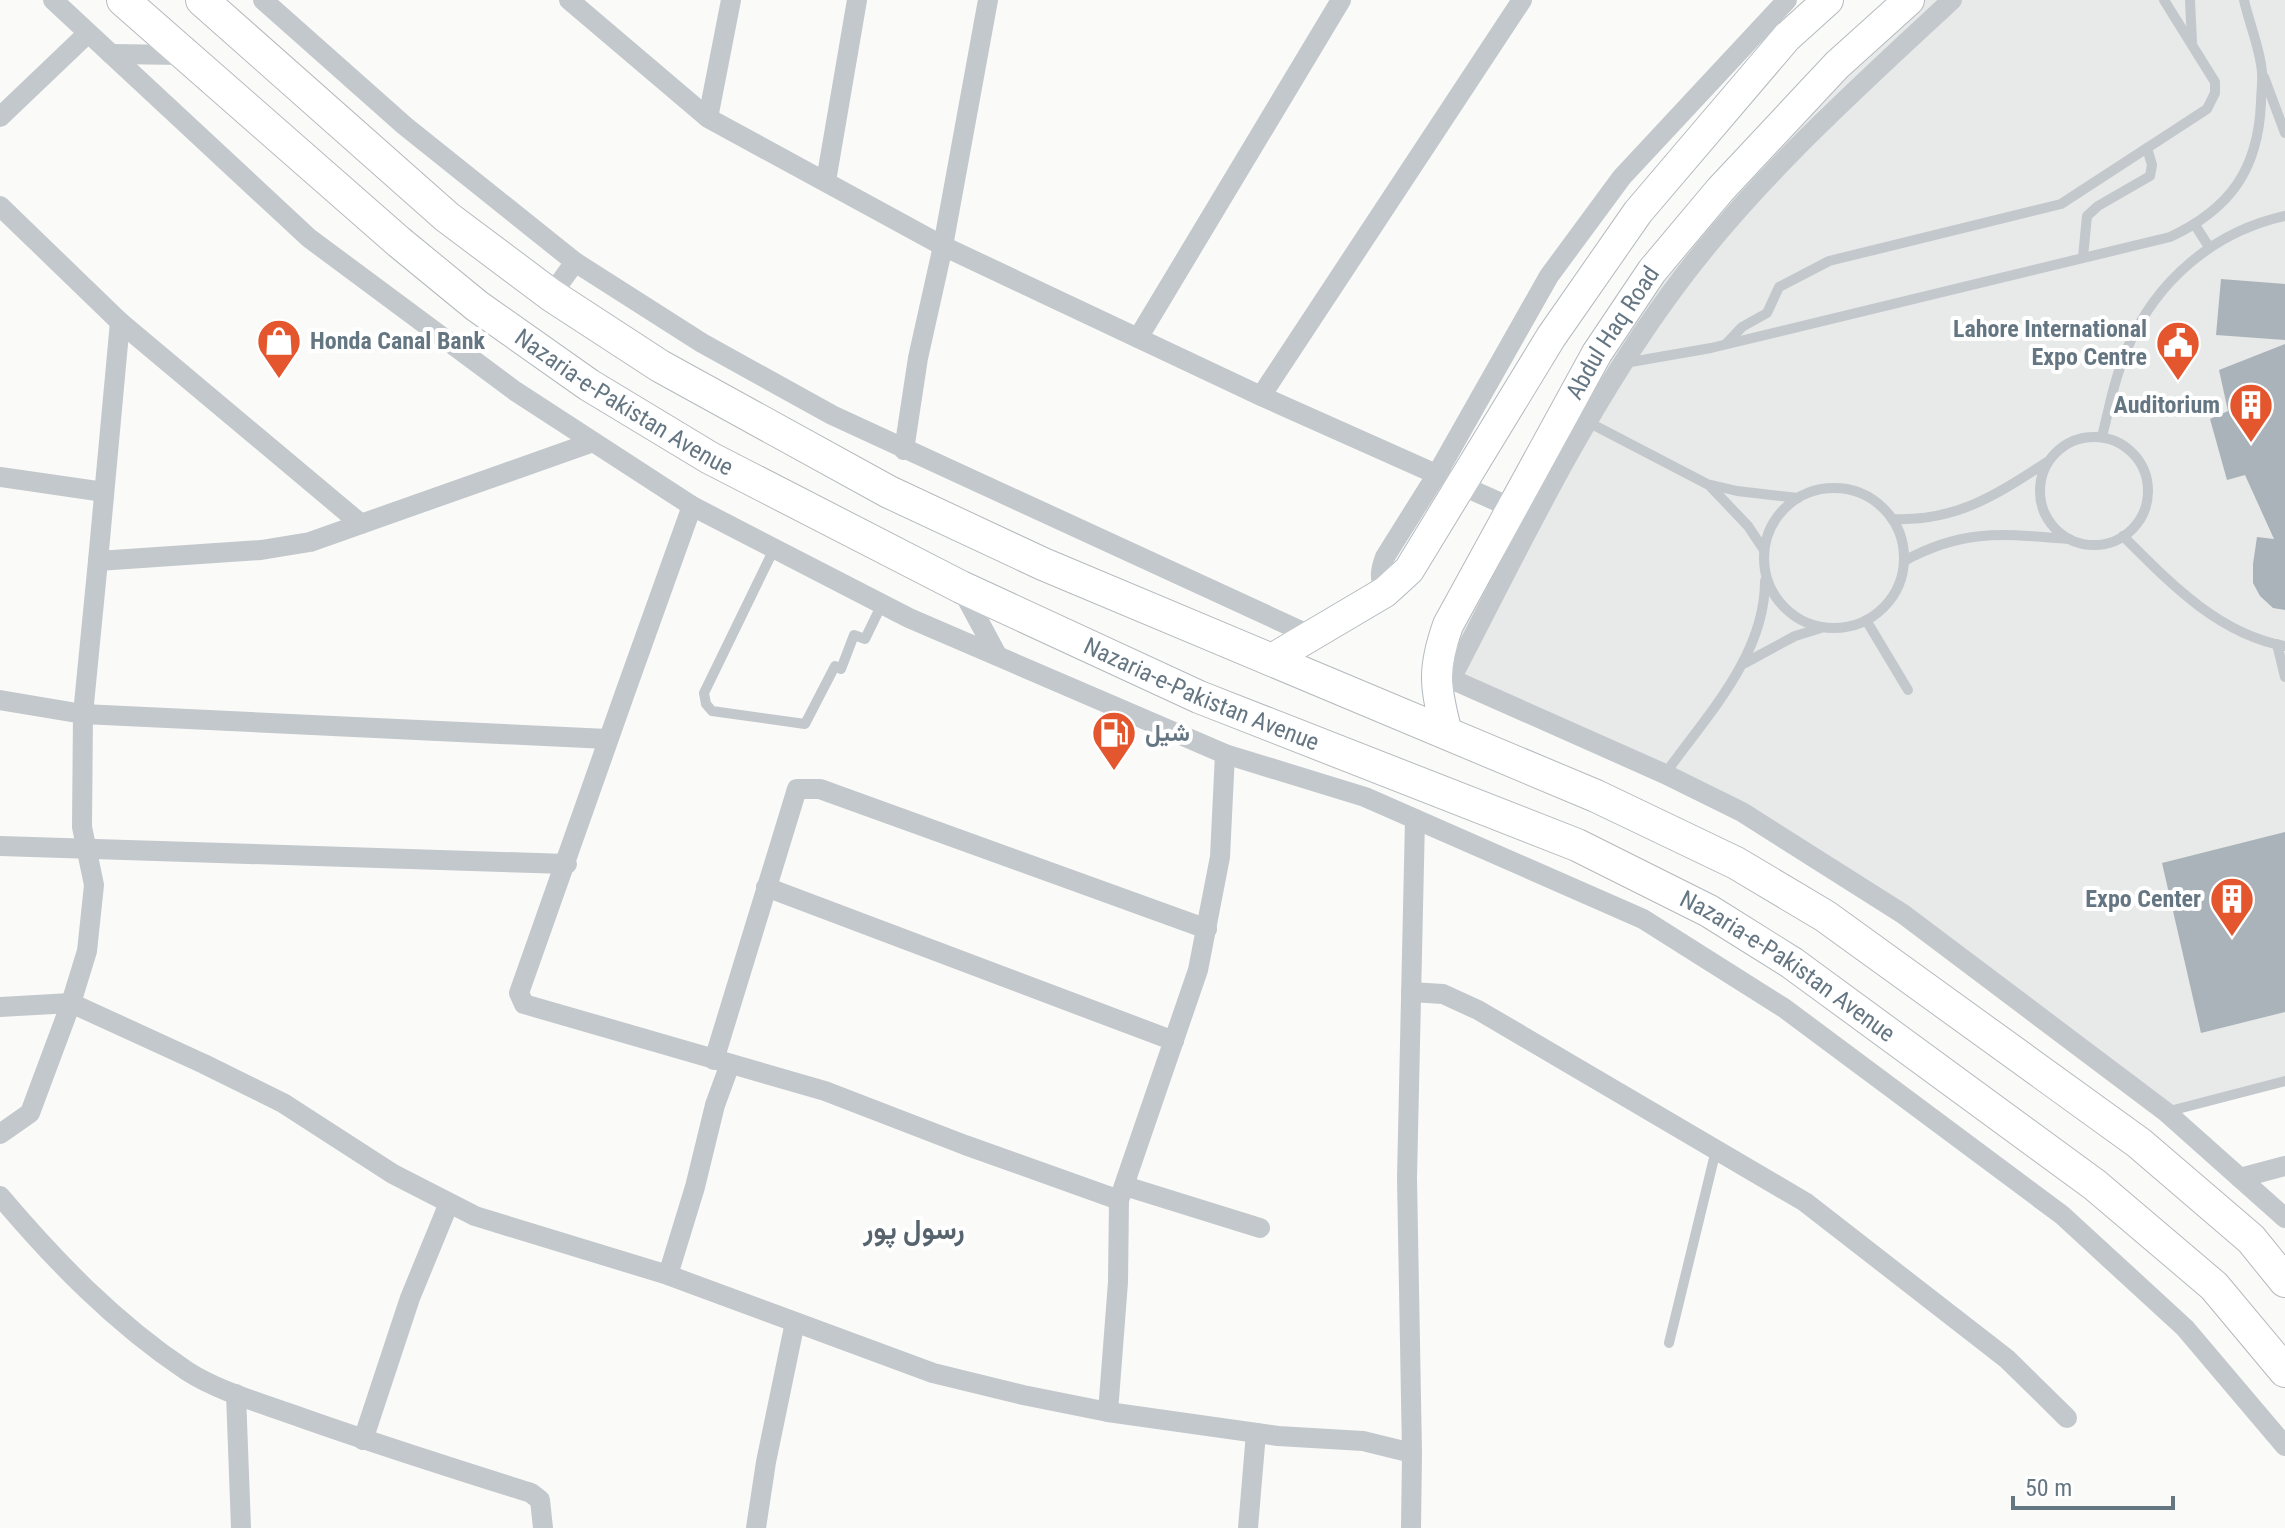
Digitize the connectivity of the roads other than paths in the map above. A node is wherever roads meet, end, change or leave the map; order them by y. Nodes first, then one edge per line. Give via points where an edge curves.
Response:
1 (53, 0) edge
2 (123, 0) edge
3 (202, 0) edge
4 (263, 0) edge
5 (569, 0) edge
6 (731, 0) edge
7 (857, 0) edge
8 (988, 0) edge
9 (1341, 0) edge
10 (1522, 0) edge
11 (1787, 0) edge
12 (1828, 0) edge
13 (1909, 0) edge
14 (1952, 0) edge
15 (2164, 0) edge
16 (2190, 0) edge
17 (2244, 0) edge
18 (87, 34) junction
19 (2192, 44) junction
20 (111, 54) junction
21 (183, 55) junction
22 (2262, 71) junction
23 (0, 117) edge
24 (708, 118) junction
25 (2285, 133) edge
26 (2147, 148) junction
27 (826, 181) junction
28 (0, 206) edge
29 (2285, 216) edge
30 (2195, 225) junction
31 (943, 246) junction
32 (2209, 247) junction
33 (2083, 257) junction
34 (575, 262) junction
35 (551, 295) junction
36 (120, 322) junction
37 (1138, 338) junction
38 (1724, 345) junction
39 (1610, 358) junction
40 (1261, 396) junction
41 (1577, 415) junction
42 (2102, 437) junction
43 (593, 442) junction
44 (904, 450) junction
45 (2049, 461) junction
46 (0, 477) edge
47 (1448, 479) junction
48 (1707, 484) junction
49 (104, 492) junction
50 (1798, 498) junction
51 (692, 506) junction
52 (1512, 508) junction
53 (1892, 519) junction
54 (361, 524) junction
55 (2123, 536) junction
56 (2072, 540) junction
57 (774, 549) junction
58 (1764, 550) junction
59 (98, 561) junction
60 (1904, 561) junction
61 (1765, 574) junction
62 (961, 587) junction
63 (882, 604) junction
64 (1866, 620) junction
65 (1822, 627) junction
66 (1312, 636) junction
67 (2281, 645) edge
68 (997, 655) junction
69 (1270, 660) junction
70 (1744, 664) junction
71 (2285, 677) edge
72 (1443, 678) junction
73 (1908, 690) dead end
74 (0, 700) edge
75 (83, 714) junction
76 (1447, 733) junction
77 (607, 739) junction
78 (1225, 754) junction
79 (1338, 770) junction
80 (1665, 774) junction
81 (1415, 819) junction
82 (0, 846) edge
83 (86, 848) junction
84 (567, 864) junction
85 (766, 887) junction
86 (1207, 929) junction
87 (1411, 992) junction
88 (71, 1003) junction
89 (0, 1007) edge
90 (1174, 1041) junction
91 (722, 1062) junction
92 (2285, 1081) edge
93 (2166, 1112) junction
94 (0, 1134) edge
95 (1716, 1150) junction
96 (2285, 1166) edge
97 (2240, 1178) junction
98 (1122, 1193) junction
99 (0, 1196) edge
100 (449, 1203) junction
101 (2284, 1215) edge
102 (1260, 1228) dead end
103 (668, 1275) junction
104 (2285, 1281) edge
105 (795, 1322) junction
106 (1669, 1343) dead end
107 (2285, 1371) edge
108 (236, 1394) junction
109 (1108, 1412) junction
110 (2067, 1418) dead end
111 (1256, 1433) junction
112 (363, 1440) junction
113 (2285, 1446) edge
114 (1412, 1453) junction
115 (241, 1528) edge
116 (543, 1528) edge
117 (756, 1528) edge
118 (1248, 1528) edge
119 (1411, 1528) edge

1 - 18 street
2 - 21 main road, Nazaria-e-Pakistan Avenue
3 - 35 main road, Nazaria-e-Pakistan Avenue via 447,217
4 - 34 street via 405,126
5 - 24 street
6 - 24 street
7 - 27 street
8 - 31 street
9 - 37 street
10 - 40 street
11 - 47 street via 1622,177 1549,276
12 - 47 main road, Abdul Haq Road via 1787,37 1638,212
13 - 39 main road, Abdul Haq Road via 1837,65 1652,271
14 - 39 street via 1736,211
15 - 19 lane
16 - 19 lane
17 - 22 lane
18 - 20 street
18 - 23 street
19 - 26 lane via 2215,82 2212,102
20 - 21 street
20 - 43 street via 309,238 515,391
21 - 62 main road, Nazaria-e-Pakistan Avenue via 455,287 589,385 710,458
22 - 25 lane
22 - 30 lane via 2253,154 2231,193
24 - 27 street
26 - 33 lane via 2150,176 2087,216
26 - 38 lane via 2061,204 1829,261 1779,287 1767,313
27 - 31 street
28 - 36 street
29 - 32 lane via 2264,220
30 - 32 lane
30 - 33 lane via 2170,237
31 - 37 street
31 - 44 street
32 - 42 lane via 2168,282 2144,315 2126,350
33 - 38 lane
34 - 35 street
34 - 44 street via 702,343
35 - 69 main road, Nazaria-e-Pakistan Avenue via 660,366 889,492
36 - 49 street
36 - 54 street
37 - 40 street
38 - 39 lane
39 - 41 main road, Abdul Haq Road
40 - 47 street
41 - 48 lane
41 - 52 main road, Abdul Haq Road
41 - 72 street
42 - 45 lane via 2072,442
42 - 55 lane via 2138,460 2148,487 2143,515
43 - 51 street
43 - 54 street
44 - 66 street
45 - 53 lane via 1984,502 1917,520
45 - 56 lane via 2040,490 2042,506 2058,531
46 - 49 street
47 - 52 street
47 - 66 main road, Abdul Haq Road via 1409,570 1385,592
48 - 50 lane
48 - 58 lane
49 - 59 street
50 - 53 lane via 1823,489 1849,490 1873,500
50 - 58 lane via 1779,515
51 - 57 street
51 - 77 street
52 - 72 main road, Abdul Haq Road via 1448,625 1439,651
53 - 60 lane
54 - 59 street via 310,542 261,550
55 - 56 lane via 2098,545
55 - 67 lane via 2206,611 2240,631
56 - 60 lane via 1964,537
57 - 63 street
57 - 63 lane via 704,693 712,711 805,724 835,666 841,669 854,635 865,639
58 - 61 lane
59 - 75 street
60 - 64 lane via 1889,602
61 - 65 lane via 1784,607
61 - 70 lane via 1762,620
62 - 68 street
62 - 79 main road, Nazaria-e-Pakistan Avenue via 1199,697
63 - 68 street
64 - 65 lane
64 - 73 lane
65 - 70 lane
66 - 69 main road, Abdul Haq Road
67 - 71 lane
68 - 78 street
69 - 76 main road, Nazaria-e-Pakistan Avenue
70 - 80 lane
72 - 76 main road, Abdul Haq Road
72 - 80 street
74 - 75 street
75 - 77 street
75 - 83 street
76 - 104 main road, Nazaria-e-Pakistan Avenue via 1736,863 1825,916 2139,1143 2251,1239
77 - 84 street
78 - 79 street
78 - 86 street via 1220,857
79 - 81 street
79 - 107 main road, Nazaria-e-Pakistan Avenue via 1577,845 1709,911 1792,963 2095,1185 2214,1286
80 - 93 street via 1742,812 1903,914
81 - 87 street
81 - 113 street via 1643,919 1784,1008 2062,1215 2185,1328
82 - 83 street
83 - 84 street
83 - 88 street via 93,898 87,951
84 - 91 street via 520,999
85 - 86 street via 797,789 820,789
85 - 90 street
85 - 91 street
86 - 90 street
87 - 95 street via 1443,994 1478,1010
87 - 114 street via 1407,1178
88 - 89 street
88 - 94 street via 30,1113
88 - 100 street via 283,1103 393,1174
90 - 98 street
91 - 98 street via 825,1091 965,1145
91 - 103 street via 695,1187
92 - 93 lane
93 - 97 street
95 - 106 lane
95 - 110 street via 1805,1202 2007,1359
96 - 97 street
97 - 101 street
98 - 102 street
98 - 109 street
99 - 108 street via 94,1298 188,1372
100 - 103 street via 475,1216
100 - 112 street via 410,1298
103 - 105 street
105 - 109 street via 933,1373
105 - 117 street
108 - 112 street
108 - 115 street
109 - 111 street
111 - 114 street via 1363,1441
111 - 118 street
112 - 116 street via 531,1493 540,1500
114 - 119 street

